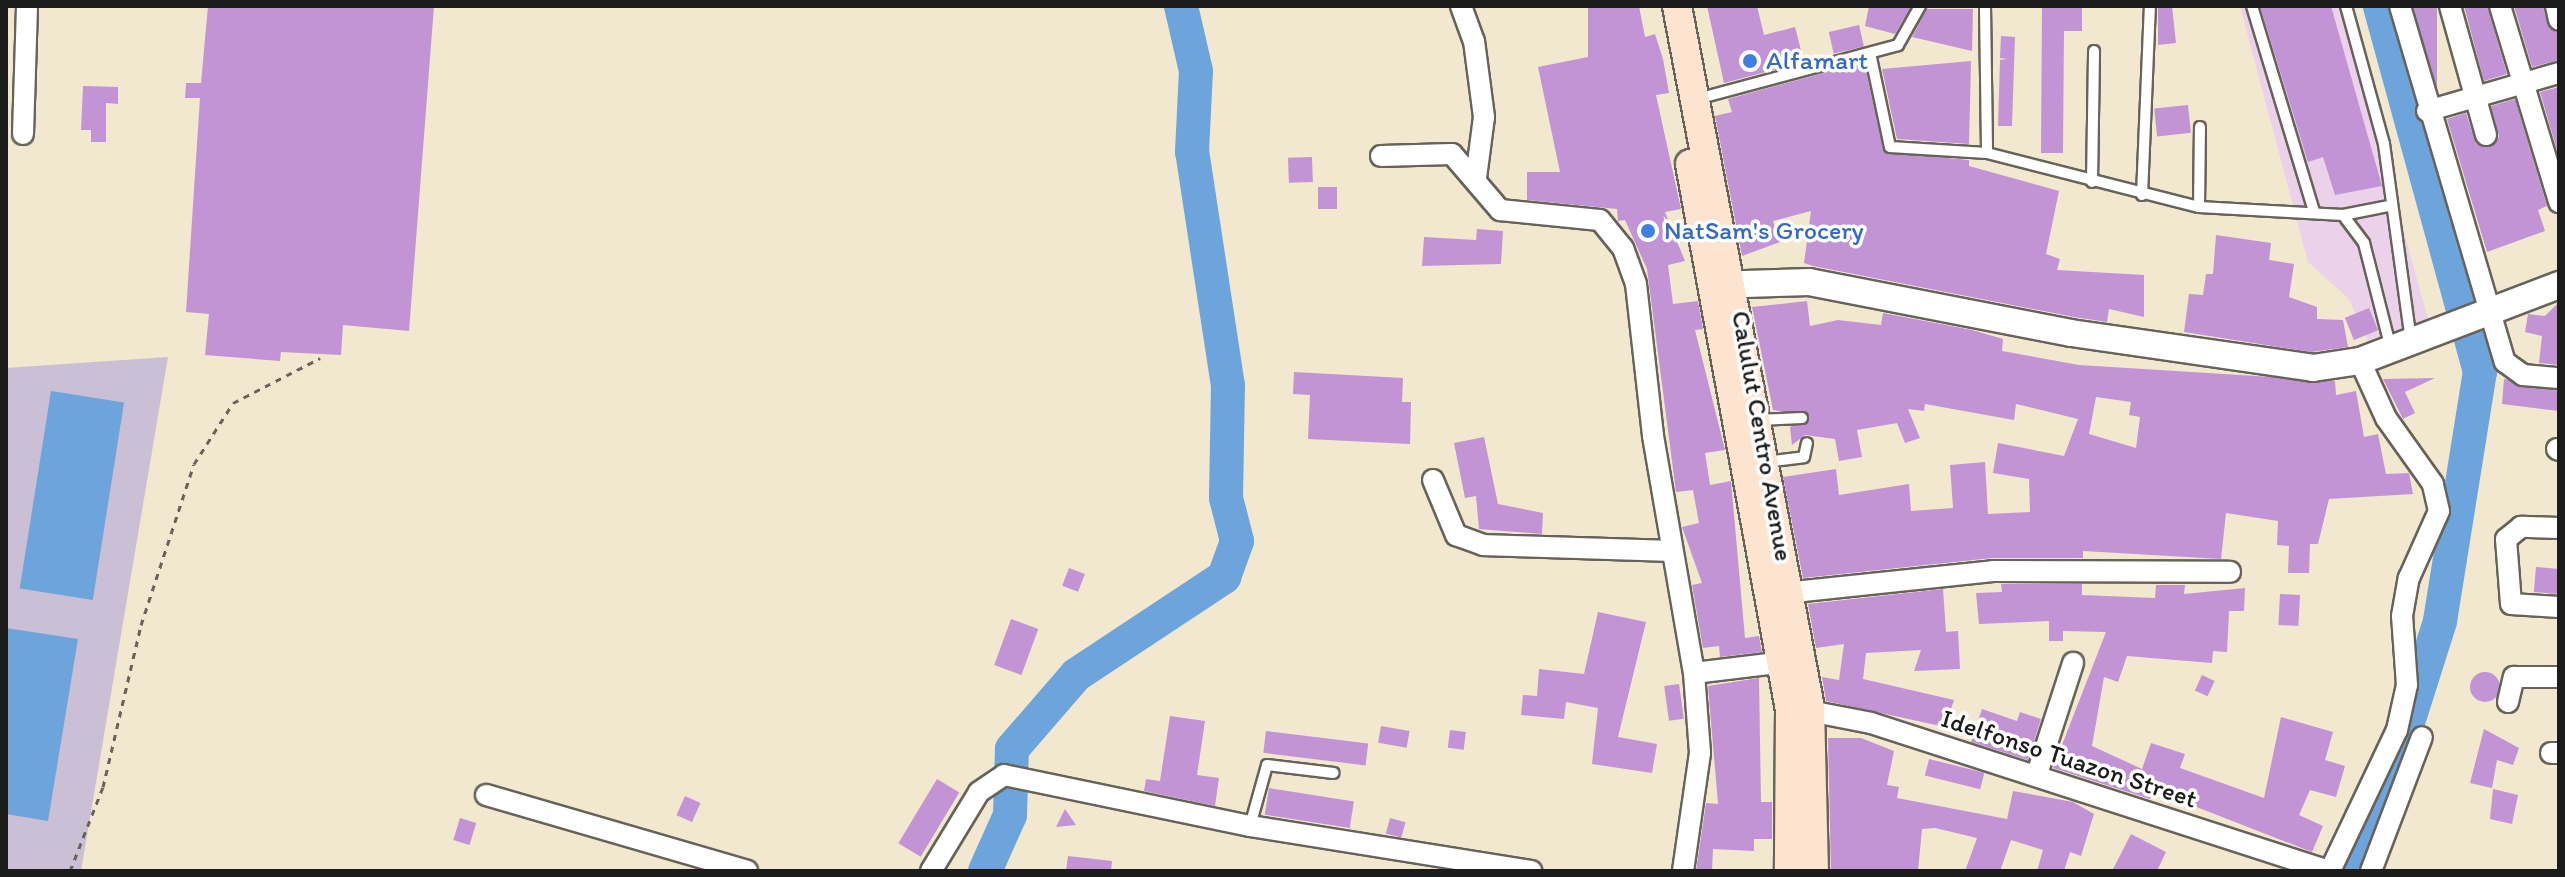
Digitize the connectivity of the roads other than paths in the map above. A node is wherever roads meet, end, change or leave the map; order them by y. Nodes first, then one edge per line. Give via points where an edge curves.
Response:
1 (27, 6) edge
2 (1461, 6) edge
3 (1659, 6) edge
4 (1677, 6) edge
5 (1920, 6) edge
6 (1985, 6) edge
7 (2150, 6) edge
8 (2252, 6) edge
9 (2346, 6) edge
10 (2400, 6) edge
11 (2450, 6) edge
12 (2500, 6) edge
13 (2556, 6) edge
14 (2559, 20) edge
15 (2094, 51) dead end
16 (1870, 53) junction
17 (2559, 73) edge
18 (2521, 85) junction
19 (2473, 99) junction
20 (1695, 100) junction
21 (2427, 111) junction
22 (2200, 127) dead end
23 (23, 134) dead end
24 (2486, 135) dead end
25 (1987, 153) junction
26 (1381, 156) dead end
27 (1476, 178) junction
28 (2092, 182) junction
29 (2142, 195) junction
30 (2559, 202) edge
31 (2389, 206) junction
32 (2199, 207) junction
33 (2314, 211) junction
34 (2343, 215) junction
35 (1724, 284) junction
36 (2559, 285) edge
37 (2407, 313) junction
38 (2483, 316) junction
39 (2388, 320) junction
40 (2401, 344) junction
41 (2360, 361) junction
42 (2559, 378) edge
43 (1802, 418) dead end
44 (1750, 421) junction
45 (1807, 443) dead end
46 (1757, 463) junction
47 (1433, 480) dead end
48 (2559, 528) edge
49 (1671, 551) junction
50 (2230, 572) dead end
51 (1781, 593) junction
52 (2559, 607) edge
53 (1792, 661) junction
54 (2073, 663) dead end
55 (1694, 673) junction
56 (2559, 677) edge
57 (2508, 702) dead end
58 (1800, 709) junction
59 (2422, 737) dead end
60 (1334, 773) dead end
61 (2037, 774) junction
62 (486, 795) dead end
63 (1250, 826) junction
64 (747, 871) edge
65 (931, 871) edge
66 (1531, 871) edge
67 (1683, 871) edge
68 (1789, 871) edge
69 (1814, 871) edge
70 (2330, 871) edge
71 (2371, 871) edge

1 - 23 street
2 - 27 street via 1474,41 1484,117
3 - 35 main road, Calulut Centro Avenue
4 - 20 main road, Calulut Centro Avenue
5 - 16 lane via 1908,36
6 - 25 lane
7 - 29 lane
8 - 33 lane
9 - 31 lane via 2384,144
10 - 21 street
11 - 19 street
12 - 18 street
13 - 14 street
15 - 28 lane
16 - 20 lane
16 - 25 lane via 1890,147
17 - 18 street
18 - 19 street
18 - 30 street
19 - 21 street
19 - 24 street
20 - 35 main road, Calulut Centro Avenue
21 - 38 street
22 - 32 lane
25 - 28 lane
26 - 27 street via 1452,154
27 - 49 street via 1500,210 1600,220 1623,248 1636,284
28 - 29 lane
29 - 32 lane
31 - 34 lane
31 - 37 lane
32 - 33 lane
33 - 34 lane
34 - 39 lane via 2364,243
35 - 41 street via 1809,282 2291,367
35 - 44 main road, Calulut Centro Avenue
36 - 38 street
37 - 39 lane
37 - 40 lane
38 - 40 street
38 - 42 street via 2512,371
39 - 40 lane
40 - 41 street
41 - 70 street via 2386,418 2433,484 2439,511 2409,578 2402,616 2407,685 2397,730
43 - 44 lane
44 - 46 main road, Calulut Centro Avenue
45 - 46 lane via 1804,457
46 - 51 main road, Calulut Centro Avenue
47 - 49 street via 1456,535 1483,545
48 - 52 street via 2521,527 2506,539 2511,604
49 - 55 street
50 - 51 street via 1993,571
51 - 53 main road, Calulut Centro Avenue
53 - 55 street
53 - 58 main road, Calulut Centro Avenue
54 - 61 street
55 - 67 street via 1700,753
56 - 57 street via 2514,677
58 - 61 street, Idelfonso Tuazon Street
58 - 68 main road, Calulut Centro Avenue
58 - 69 main road, Calulut Centro Avenue
59 - 71 street
60 - 63 lane via 1267,765
61 - 70 street, Idelfonso Tuazon Street
62 - 64 street
63 - 65 street via 1014,777 979,792
63 - 66 street

